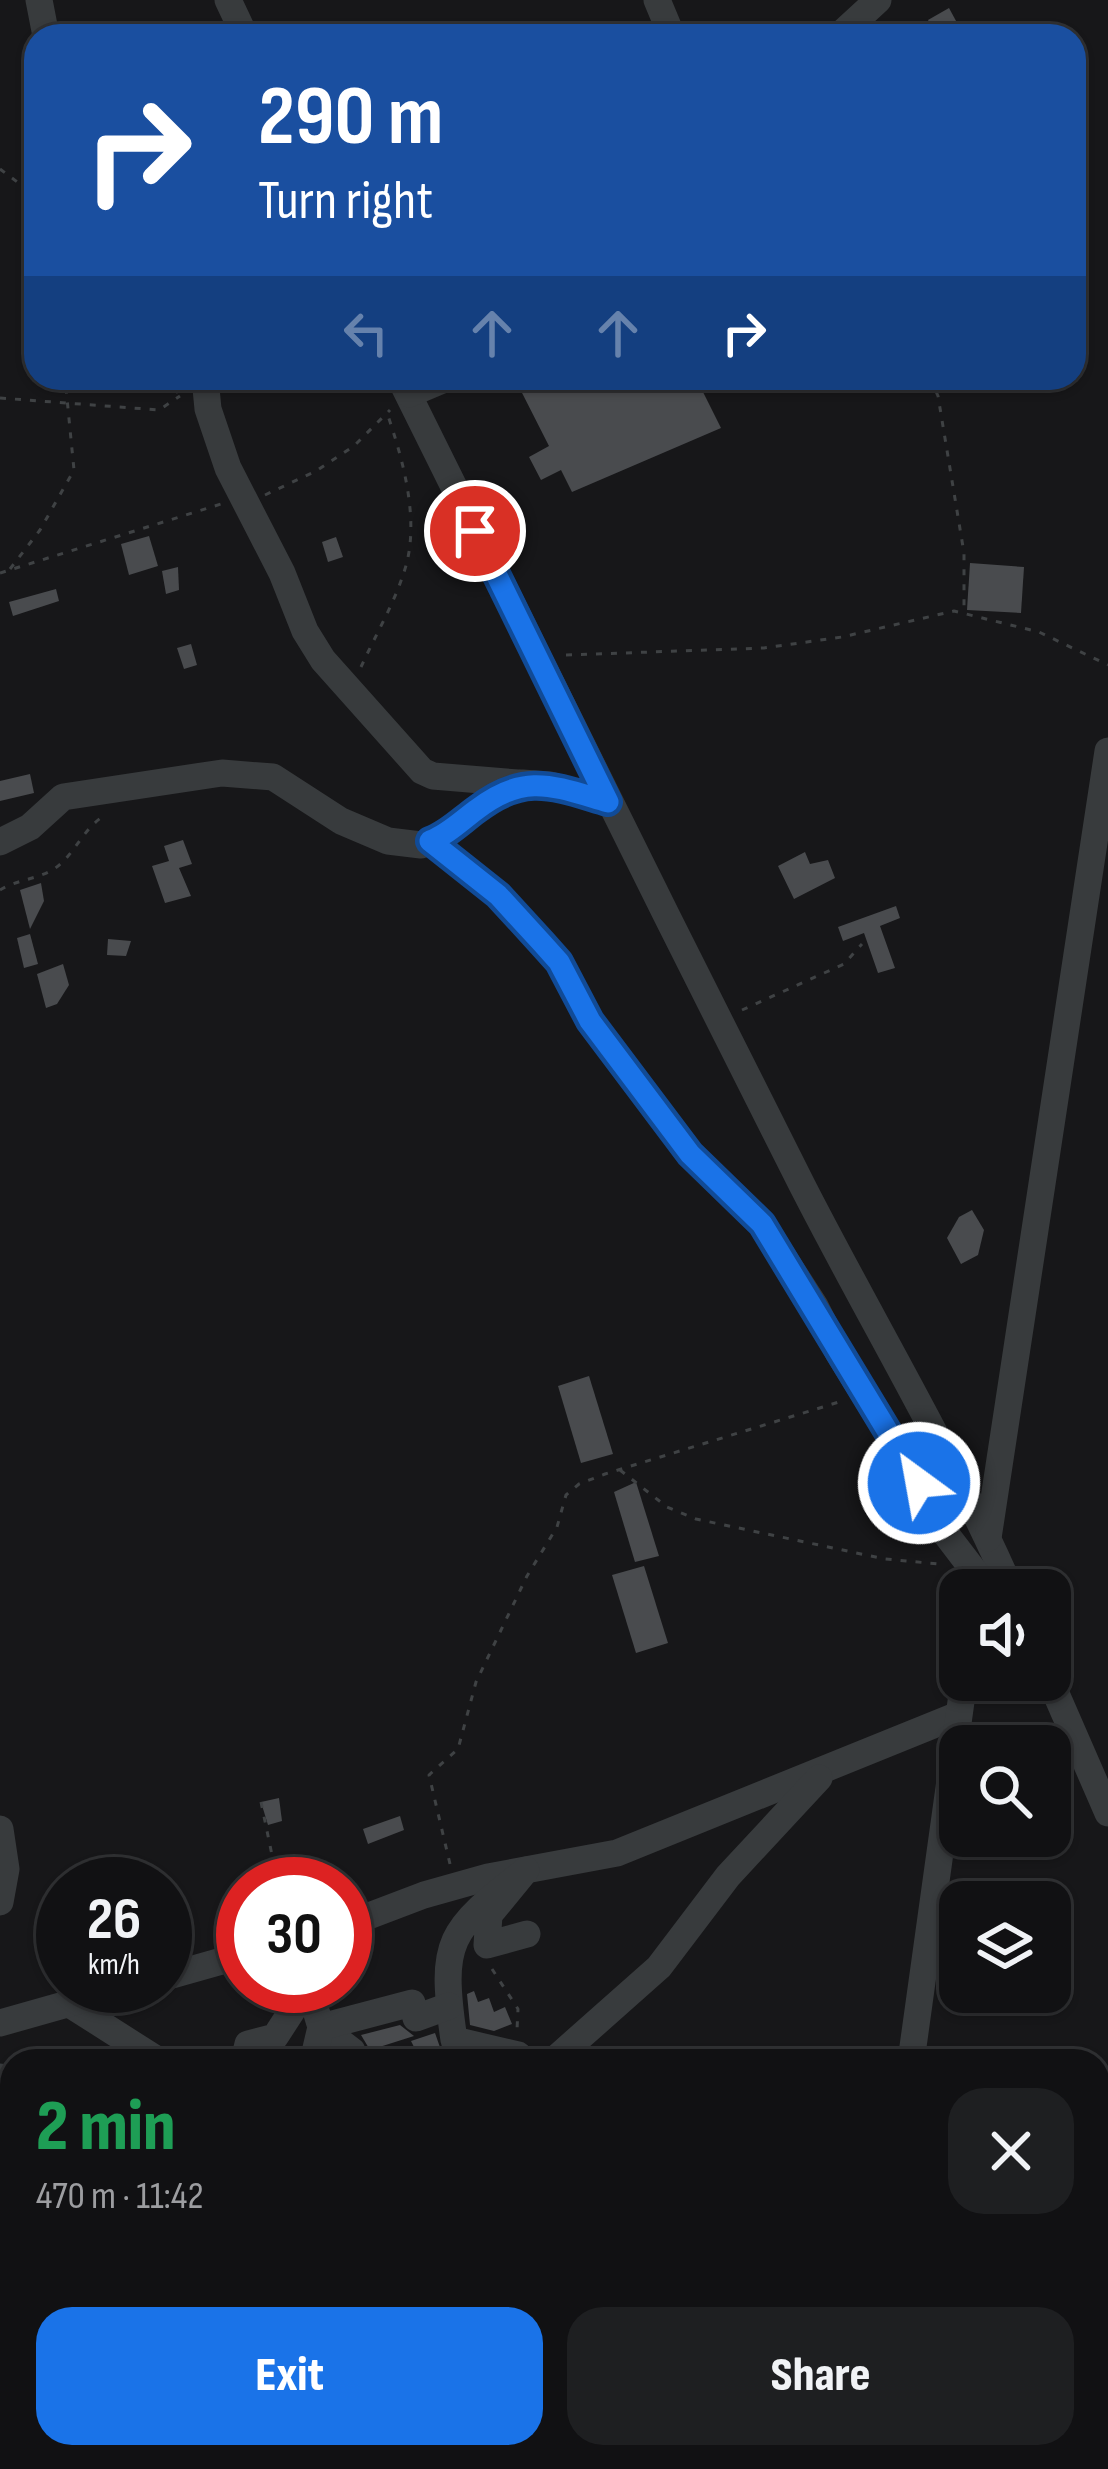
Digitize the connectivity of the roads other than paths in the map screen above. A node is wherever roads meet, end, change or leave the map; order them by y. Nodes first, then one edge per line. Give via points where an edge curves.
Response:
1 (878, 0) edge
2 (853, 24) edge
3 (206, 390) edge
4 (398, 395) edge
5 (1108, 751) edge
6 (522, 783) junction
7 (608, 802) junction
8 (430, 841) junction
9 (0, 842) edge
10 (988, 1538) junction
11 (970, 1569) edge
12 (980, 1569) edge
13 (1002, 1569) edge
14 (960, 1701) edge
15 (1059, 1701) edge
16 (958, 1714) junction
17 (826, 1771) junction
18 (1108, 1813) edge
19 (0, 1829) edge
20 (526, 1870) junction
21 (0, 1902) edge
22 (372, 1916) edge
23 (527, 1934) dead end
24 (448, 2006) junction
25 (36, 2012) edge
26 (84, 2013) edge
27 (291, 2013) edge
28 (317, 2013) edge
29 (0, 2023) edge
30 (321, 2027) junction
31 (140, 2049) edge
32 (247, 2049) edge
33 (316, 2049) edge
34 (349, 2049) edge
35 (492, 2049) edge
36 (567, 2049) edge
37 (913, 2049) edge

1 - 2 street
3 - 6 street via 228,468 323,660 422,771
4 - 7 street
5 - 10 street
6 - 7 street
6 - 8 street
7 - 10 street
8 - 9 street via 388,841 273,777 222,773 63,797
8 - 11 street via 498,895 559,962 590,1021 690,1154 762,1224
10 - 12 street
10 - 13 street
14 - 16 street
15 - 18 street
16 - 17 street
16 - 37 street
17 - 20 street via 616,1853
17 - 36 street via 728,1876 659,1967
19 - 21 street
20 - 22 street
20 - 23 street via 488,1915 487,1945
20 - 24 street via 467,1916 448,1954
24 - 30 street via 416,2018 412,2003
24 - 35 street via 454,2040
25 - 29 street
26 - 31 street
27 - 32 street via 275,2037
28 - 30 street
30 - 33 street
30 - 34 street

